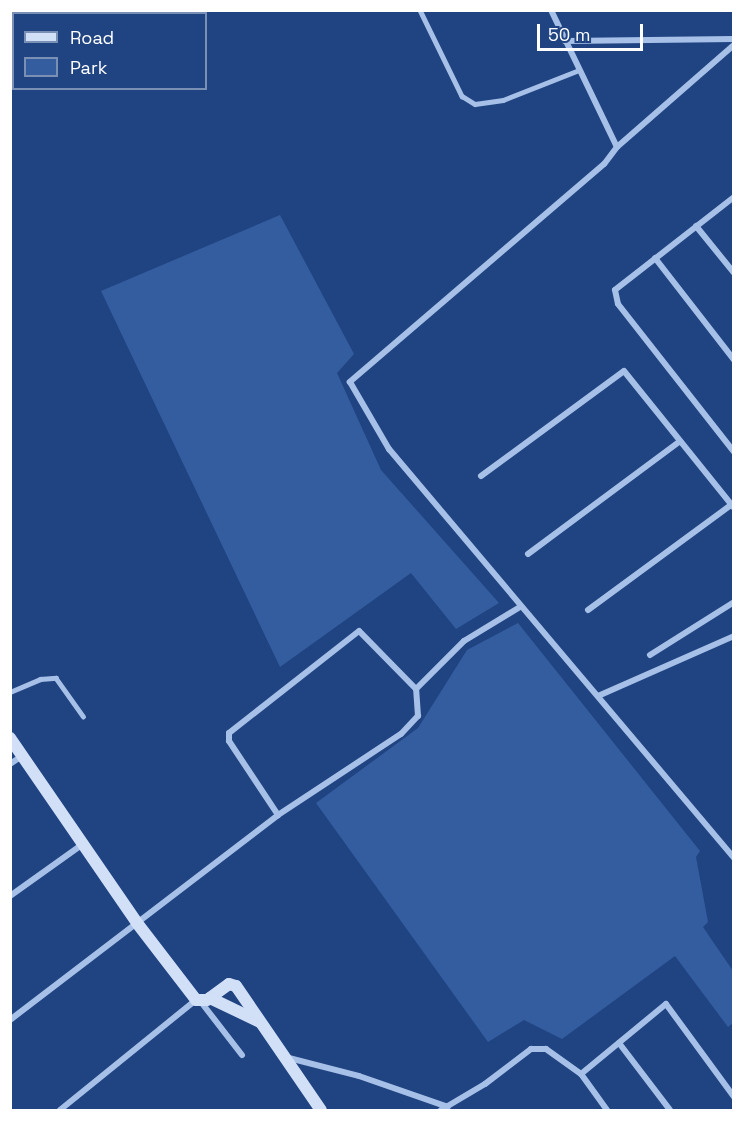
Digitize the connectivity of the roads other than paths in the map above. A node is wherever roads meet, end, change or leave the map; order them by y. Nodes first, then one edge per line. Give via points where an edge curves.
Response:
1 (420, 10) edge
2 (551, 10) edge
3 (734, 39) edge
4 (565, 41) junction
5 (734, 45) edge
6 (579, 70) junction
7 (617, 147) junction
8 (734, 197) edge
9 (696, 226) junction
10 (655, 258) junction
11 (734, 273) edge
12 (734, 360) edge
13 (680, 441) junction
14 (734, 452) edge
15 (481, 476) dead end
16 (732, 506) edge
17 (528, 554) dead end
18 (734, 602) edge
19 (520, 607) junction
20 (588, 610) dead end
21 (734, 636) edge
22 (650, 656) dead end
23 (416, 689) junction
24 (10, 692) edge
25 (598, 696) junction
26 (83, 716) dead end
27 (10, 738) edge
28 (23, 756) junction
29 (10, 764) edge
30 (278, 815) junction
31 (83, 844) junction
32 (734, 858) edge
33 (10, 896) edge
34 (137, 923) junction
35 (203, 1000) junction
36 (10, 1020) edge
37 (260, 1022) junction
38 (619, 1043) junction
39 (242, 1055) dead end
40 (284, 1057) junction
41 (581, 1074) junction
42 (734, 1097) edge
43 (448, 1107) junction
44 (60, 1110) edge
45 (321, 1110) edge
46 (441, 1110) edge
47 (607, 1110) edge
48 (670, 1110) edge

1 - 6 lane via 462,96 475,104 503,100
2 - 4 street
3 - 4 street
4 - 6 street
5 - 7 street
6 - 7 street
7 - 19 street via 604,164 350,382 389,449
8 - 9 street
9 - 10 street
9 - 11 street
10 - 12 street
10 - 14 street via 615,290 618,304
13 - 15 street via 624,371
13 - 16 street
13 - 17 street
16 - 20 street
18 - 22 street
19 - 23 street via 464,641
19 - 25 street
21 - 25 street
23 - 30 street via 418,716 401,734
23 - 30 street via 359,631 233,727 229,741
24 - 26 lane via 40,678 56,678
25 - 32 street
27 - 28 street
28 - 29 street
28 - 31 street
30 - 34 street
31 - 33 street
31 - 34 street
34 - 35 street
34 - 36 street
35 - 37 street
35 - 37 street via 230,984 236,986
35 - 39 street
35 - 44 street
37 - 40 street
38 - 41 street
38 - 42 street via 666,1004
38 - 48 street
40 - 43 street via 358,1076
40 - 45 street
41 - 43 street via 546,1049 531,1049
41 - 47 street
43 - 46 street

